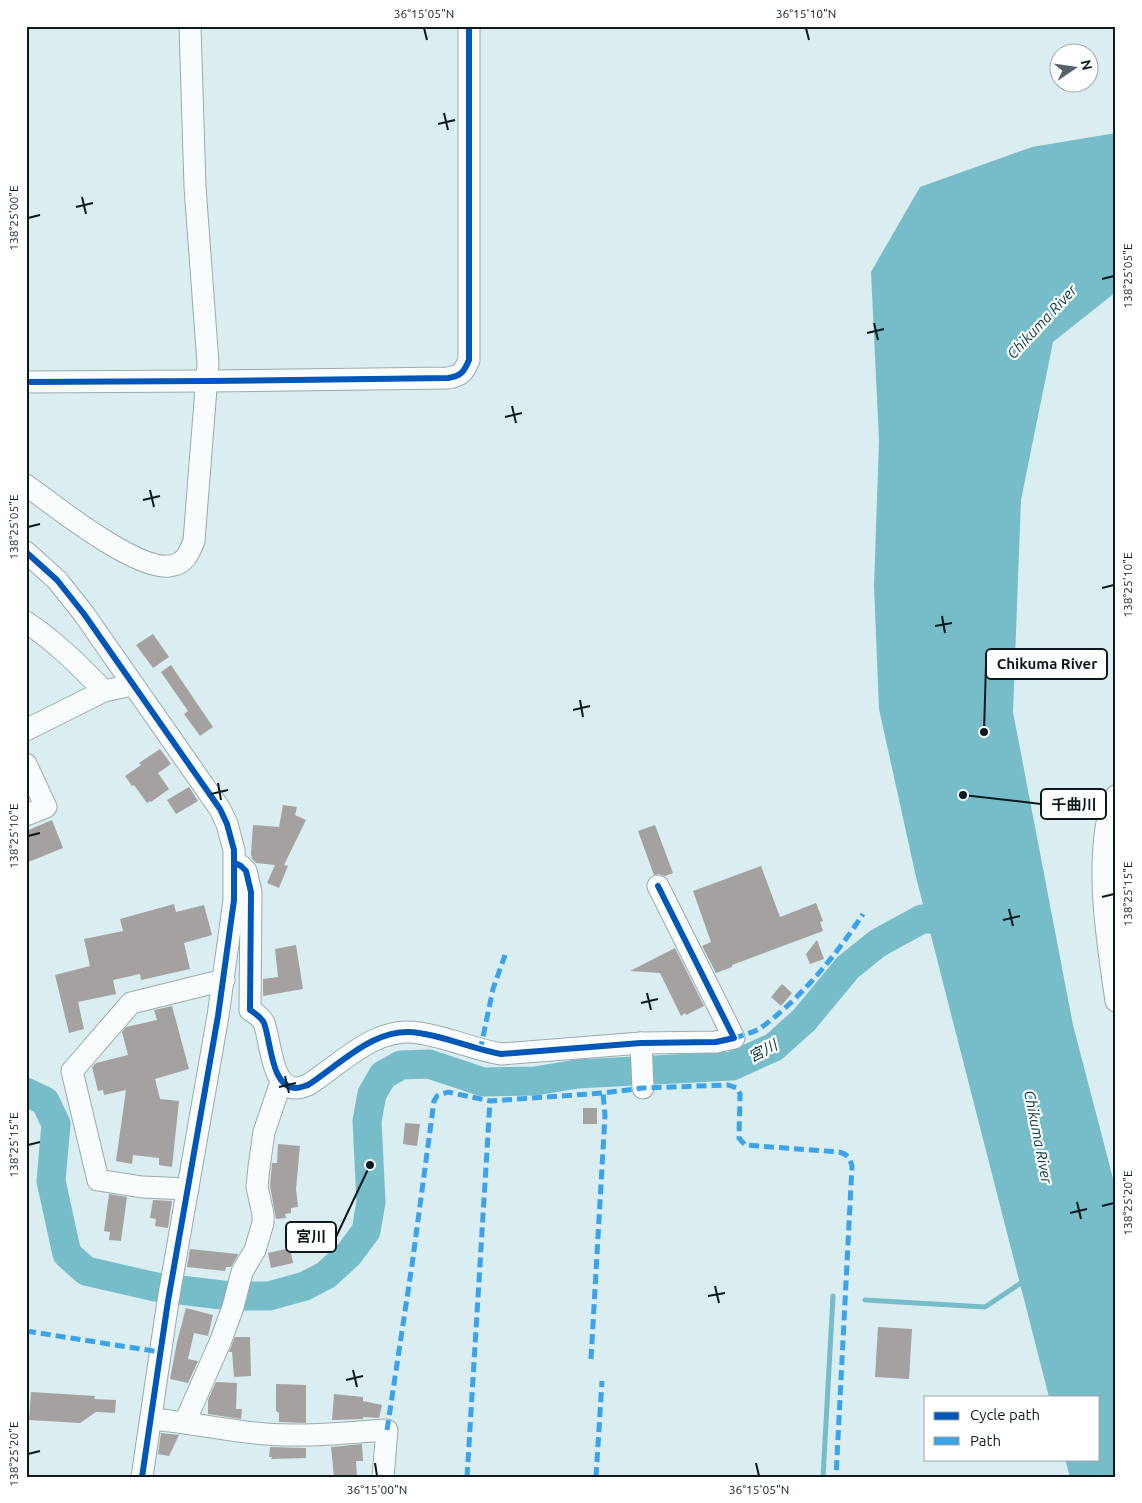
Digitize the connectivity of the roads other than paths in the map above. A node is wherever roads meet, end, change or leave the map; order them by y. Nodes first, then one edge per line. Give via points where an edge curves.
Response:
1 (190, 26) edge
2 (469, 26) edge
3 (26, 382) edge
4 (208, 382) junction
5 (26, 485) edge
6 (26, 552) edge
7 (26, 622) edge
8 (132, 685) junction
9 (104, 691) junction
10 (26, 730) edge
11 (26, 764) edge
12 (1116, 796) edge
13 (26, 815) edge
14 (235, 863) junction
15 (658, 886) dead end
16 (224, 980) junction
17 (1116, 1001) edge
18 (250, 1010) junction
19 (218, 1016) junction
20 (641, 1051) junction
21 (281, 1082) junction
22 (643, 1085) dead end
23 (188, 1190) junction
24 (151, 1419) junction
25 (185, 1422) junction
26 (142, 1477) edge
27 (383, 1477) edge

1 - 4 street via 195,187 208,343
2 - 4 street via 468,360 465,371 460,376 448,378
3 - 4 street
4 - 5 street via 194,541 188,557 180,563 160,566 116,548
6 - 8 street via 57,580
7 - 9 street via 52,641
8 - 9 street
8 - 14 street via 220,810 231,836
9 - 10 street
11 - 13 street via 46,807
12 - 17 street via 1108,816 1103,850 1109,954
14 - 16 street
14 - 18 street via 246,871 251,892
15 - 20 street via 734,1038
16 - 19 street
16 - 23 street via 131,1003 72,1071 98,1180
18 - 19 street
18 - 21 street via 258,1014 264,1023
19 - 23 street
20 - 21 street via 501,1054 402,1031 369,1042 308,1085 297,1088
20 - 22 street
21 - 25 street via 264,1132 259,1167 263,1223 255,1250 242,1272 233,1307
23 - 24 street
24 - 25 street
24 - 26 street
25 - 27 street via 292,1435 387,1430

